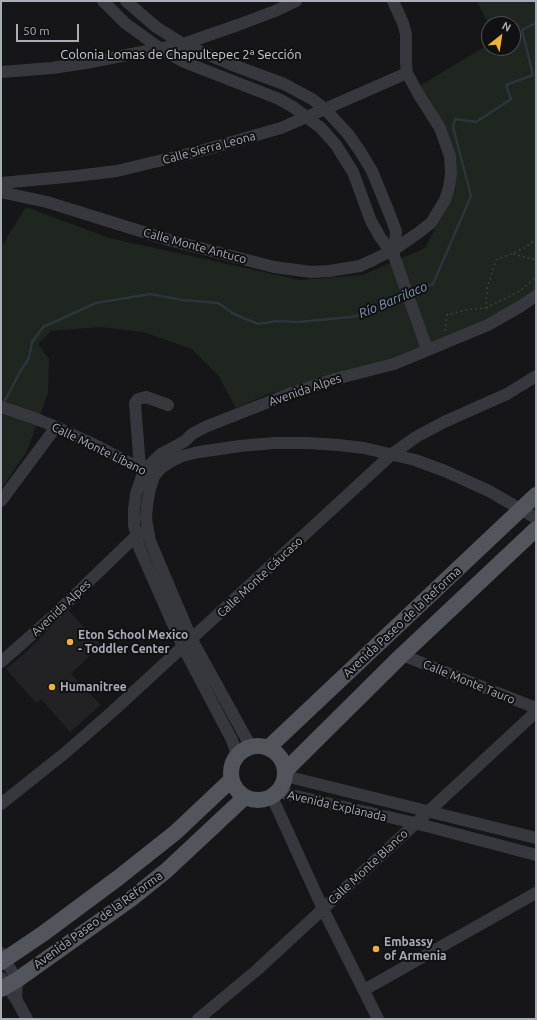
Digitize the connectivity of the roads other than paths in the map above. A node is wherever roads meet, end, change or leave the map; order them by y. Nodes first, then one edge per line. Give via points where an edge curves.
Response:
1 (103, 1) edge
2 (126, 1) edge
3 (296, 1) edge
4 (393, 1) edge
5 (184, 44) junction
6 (161, 49) junction
7 (1, 72) edge
8 (407, 73) junction
9 (325, 109) junction
10 (306, 116) junction
11 (1, 183) edge
12 (1, 192) edge
13 (393, 255) junction
14 (536, 296) edge
15 (427, 349) junction
16 (536, 376) edge
17 (168, 405) dead end
18 (1, 407) edge
19 (56, 428) junction
20 (185, 440) junction
21 (188, 454) junction
22 (392, 454) junction
23 (146, 472) junction
24 (536, 496) edge
25 (1, 501) edge
26 (522, 509) junction
27 (536, 518) edge
28 (536, 528) edge
29 (148, 530) junction
30 (136, 536) junction
31 (188, 643) junction
32 (402, 656) junction
33 (1, 662) edge
34 (536, 708) edge
35 (536, 712) edge
36 (251, 747) junction
37 (268, 748) junction
38 (237, 756) junction
39 (285, 774) junction
40 (231, 780) junction
41 (275, 794) junction
42 (245, 798) junction
43 (1, 804) edge
44 (429, 811) junction
45 (415, 823) junction
46 (536, 838) edge
47 (536, 855) edge
48 (536, 893) edge
49 (323, 908) junction
50 (2, 958) edge
51 (6, 983) edge
52 (364, 990) junction
53 (28, 1019) edge
54 (198, 1019) edge
55 (378, 1019) edge

1 - 6 street via 124,23
2 - 5 street via 156,27
3 - 5 street
4 - 8 street via 404,23
5 - 6 street
5 - 9 street via 284,84
6 - 7 street via 52,68
6 - 10 street via 182,61 279,99
8 - 9 street, Calle Sierra Leona
8 - 13 street, Calle Monte Antuco via 440,128 450,156 451,174 445,200 431,223
9 - 10 street, Calle Sierra Leona
9 - 13 street via 348,134 372,171 396,231
10 - 11 street, Calle Sierra Leona via 281,128 249,138 117,171
10 - 13 street via 322,128 353,172 371,220
12 - 13 street, Calle Monte Antuco via 46,202 169,240 274,267 312,272 345,269
13 - 15 street
14 - 15 street, Avenida Alpes via 488,325
15 - 20 street, Avenida Alpes via 394,364 289,394 205,427
16 - 22 street, Calle Monte Cáucaso via 507,394 416,437
17 - 23 street via 146,397 138,399 135,404
18 - 19 street, Calle Monte Líbano
19 - 23 street, Calle Monte Líbano
19 - 25 street
20 - 21 street
20 - 23 street, Avenida Alpes via 161,454
21 - 22 street, Calle Monte Líbano via 240,446 308,443 364,448
21 - 23 street, Calle Monte Líbano via 161,468
22 - 26 street, Calle Monte Líbano via 458,476
22 - 31 street, Calle Monte Cáucaso
23 - 29 street via 150,489 146,519
23 - 30 street, Avenida Alpes via 136,494
24 - 26 main road, Avenida Paseo de la Reforma
26 - 27 street, Calle Monte Líbano
26 - 37 main road, Avenida Paseo de la Reforma
28 - 32 main road, Avenida Paseo de la Reforma
29 - 30 street, Avenida Alpes
29 - 31 street
30 - 31 street via 144,560
30 - 33 street, Avenida Alpes
31 - 36 street
31 - 38 street
31 - 43 street, Calle Monte Cáucaso via 65,754
32 - 34 street, Calle Monte Tauro
32 - 39 main road, Avenida Paseo de la Reforma
35 - 44 street, Calle Monte Blanco
36 - 37 main road
36 - 38 main road
37 - 39 main road via 280,758
38 - 40 main road via 231,767
39 - 41 main road via 282,785
39 - 44 street, Avenida Explanada
40 - 42 main road
40 - 50 main road, Avenida Paseo de la Reforma via 176,832 118,878
41 - 42 main road via 259,800
41 - 45 street, Avenida Explanada
41 - 49 street
42 - 51 main road, Avenida Paseo de la Reforma via 167,870 131,899
44 - 45 street, Calle Monte Blanco
44 - 46 street, Avenida Explanada
45 - 47 street, Avenida Explanada
45 - 49 street, Calle Monte Blanco
48 - 52 street
49 - 52 street
49 - 54 street, Calle Monte Blanco via 257,970
50 - 51 street
51 - 53 street
52 - 55 street

